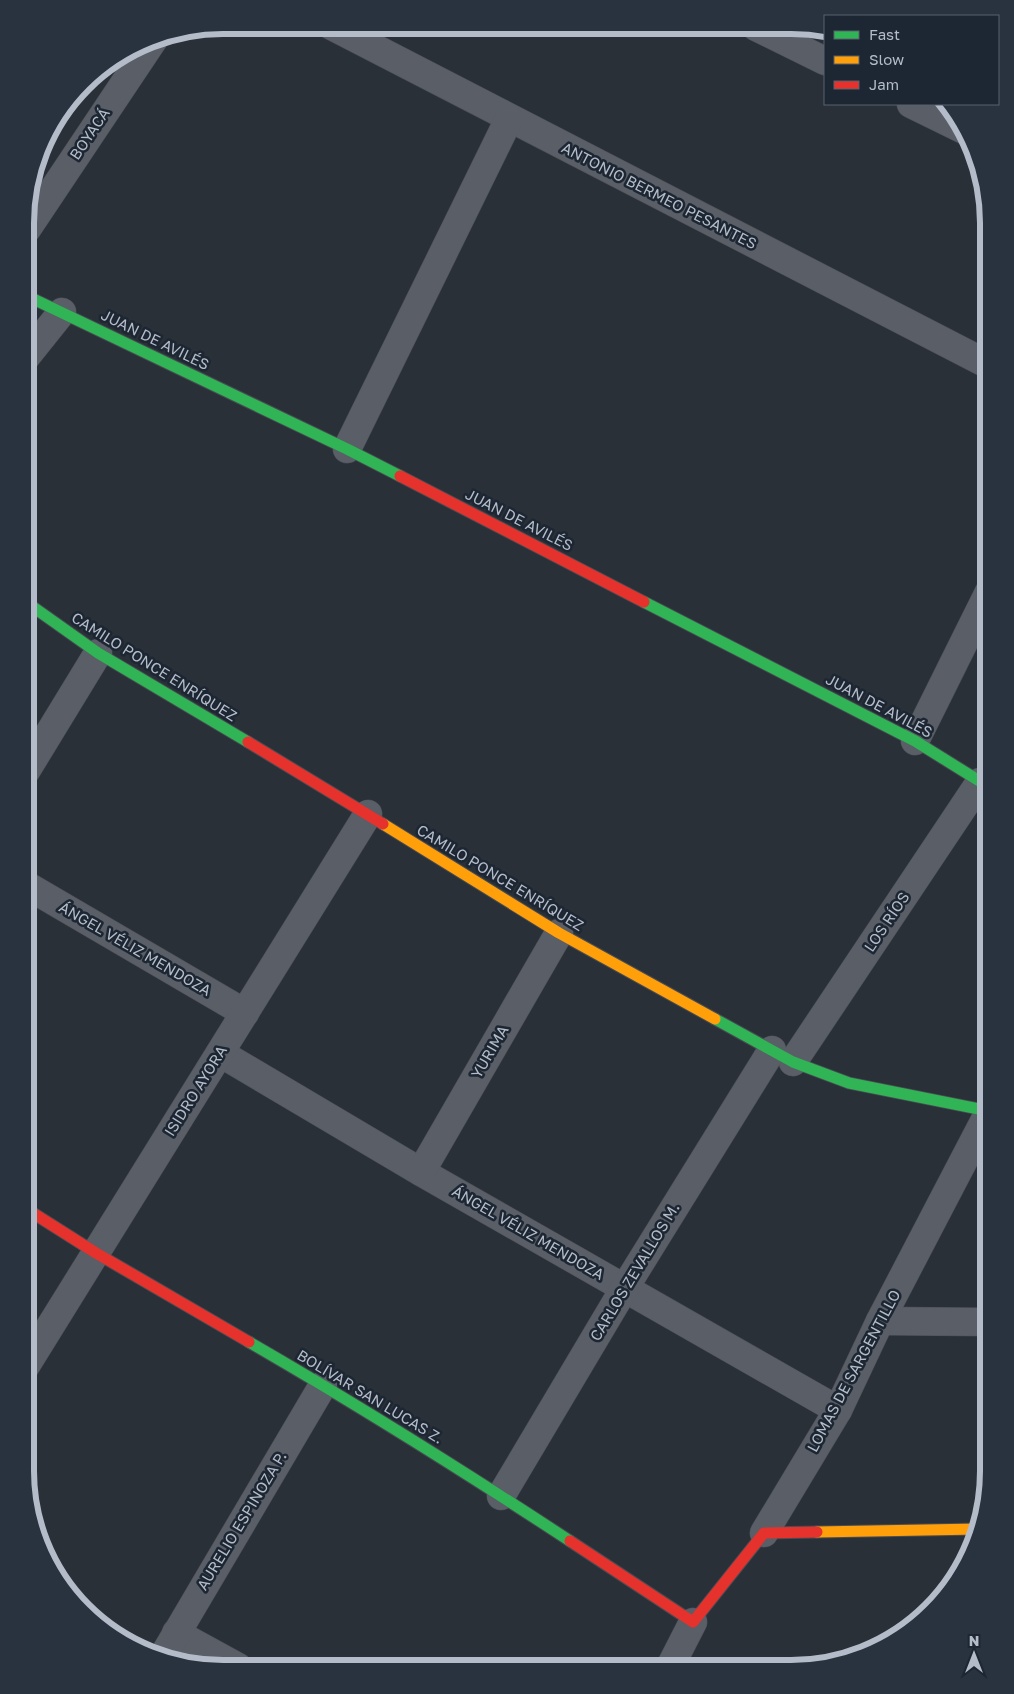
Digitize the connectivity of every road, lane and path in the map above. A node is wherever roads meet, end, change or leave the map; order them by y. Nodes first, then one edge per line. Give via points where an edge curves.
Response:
1 (347, 34) edge
2 (772, 34) edge
3 (147, 50) edge
4 (824, 60) edge
5 (913, 105) edge
6 (509, 119) junction
7 (952, 124) edge
8 (34, 219) edge
9 (34, 300) edge
10 (62, 312) junction
11 (34, 347) edge
12 (980, 360) edge
13 (347, 449) junction
14 (34, 608) edge
15 (980, 610) edge
16 (98, 653) junction
17 (915, 741) junction
18 (34, 758) edge
19 (980, 782) edge
20 (980, 792) edge
21 (368, 814) junction
22 (34, 890) edge
23 (559, 933) junction
24 (245, 1013) junction
25 (220, 1053) junction
26 (782, 1056) junction
27 (980, 1109) edge
28 (980, 1128) edge
29 (421, 1172) junction
30 (34, 1214) edge
31 (96, 1253) junction
32 (624, 1289) junction
33 (880, 1321) junction
34 (980, 1322) edge
35 (34, 1353) edge
36 (323, 1385) junction
37 (838, 1410) junction
38 (501, 1496) junction
39 (971, 1529) edge
40 (764, 1533) junction
41 (693, 1622) junction
42 (176, 1633) junction
43 (166, 1651) edge
44 (224, 1660) edge
45 (674, 1660) edge

1 - 6 street, ANTONIO BERMEO PESANTES
2 - 4 street
3 - 8 street, BOYACÁ
5 - 7 street
6 - 12 street, ANTONIO BERMEO PESANTES
6 - 13 street
9 - 10 street, JUAN DE AVILÉS
10 - 11 street
10 - 13 street, JUAN DE AVILÉS
13 - 17 street, JUAN DE AVILÉS
14 - 16 street, CAMILO PONCE ENRÍQUEZ
15 - 17 street
16 - 18 street
16 - 21 street, CAMILO PONCE ENRÍQUEZ
17 - 19 street, JUAN DE AVILÉS
20 - 26 street, LOS RÍOS
21 - 23 street, CAMILO PONCE ENRÍQUEZ
21 - 24 street, ISIDRO AYORA
22 - 24 street, ÁNGEL VÉLIZ MENDOZA
23 - 26 street, CAMILO PONCE ENRÍQUEZ
23 - 29 street, YURIMA
24 - 25 street, ISIDRO AYORA
25 - 29 street, ÁNGEL VÉLIZ MENDOZA
25 - 31 street, ISIDRO AYORA
26 - 27 street, CAMILO PONCE ENRÍQUEZ via 849,1082
26 - 32 street, CARLOS ZEVALLOS M.
28 - 33 street, LOMAS DE SARGENTILLO
29 - 32 street, ÁNGEL VÉLIZ MENDOZA
30 - 31 street, BOLÍVAR SAN LUCAS Z.
31 - 35 street, ISIDRO AYORA
31 - 36 street, BOLÍVAR SAN LUCAS Z.
32 - 37 street, ÁNGEL VÉLIZ MENDOZA
32 - 38 street, CARLOS ZEVALLOS M.
33 - 34 street
33 - 37 street, LOMAS DE SARGENTILLO
36 - 38 street, BOLÍVAR SAN LUCAS Z.
36 - 42 street, AURELIO ESPINOZA P.
37 - 40 street, LOMAS DE SARGENTILLO
38 - 41 street, BOLÍVAR SAN LUCAS Z.
39 - 40 street
40 - 41 street, LOMAS DE SARGENTILLO
41 - 45 street, LOMAS DE SARGENTILLO
42 - 43 street, AURELIO ESPINOZA P.
42 - 44 street

